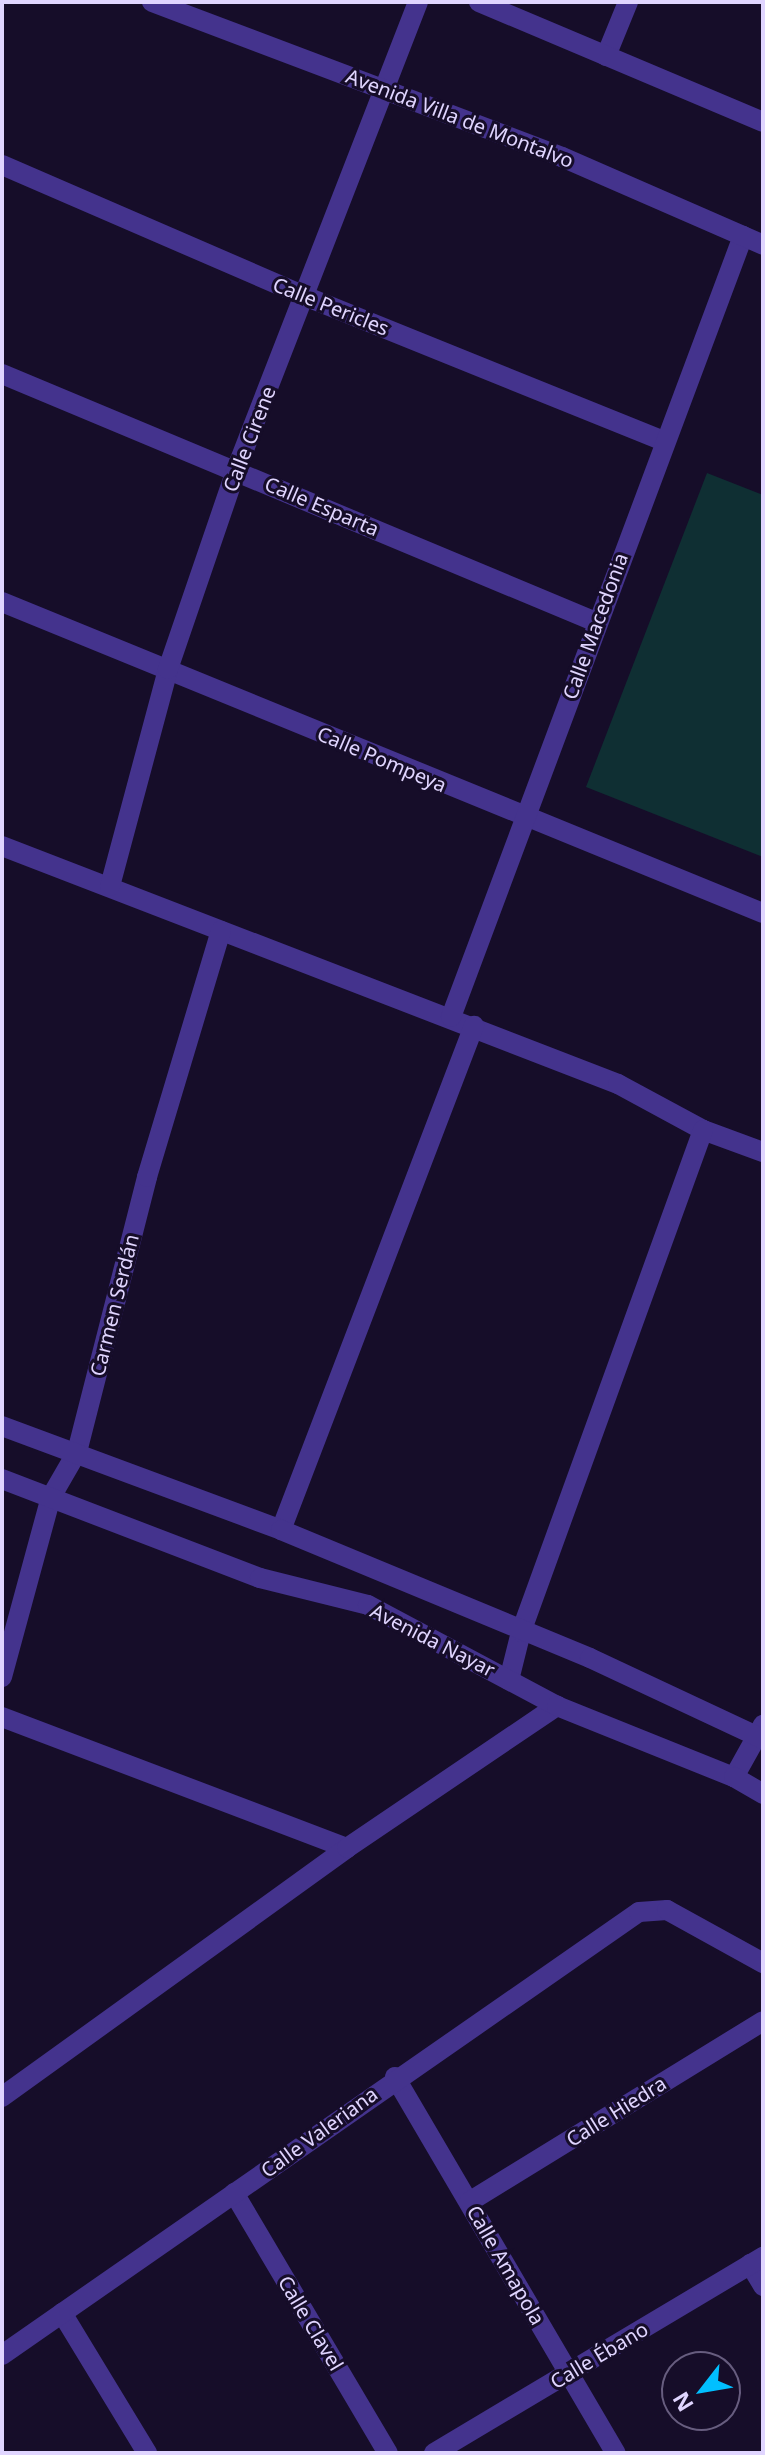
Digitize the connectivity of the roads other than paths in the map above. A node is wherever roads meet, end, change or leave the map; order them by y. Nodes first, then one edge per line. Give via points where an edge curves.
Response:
1 (152, 2) edge
2 (418, 2) edge
3 (479, 2) edge
4 (628, 2) edge
5 (606, 56) junction
6 (388, 89) junction
7 (763, 122) edge
8 (2, 165) edge
9 (743, 236) junction
10 (763, 245) edge
11 (307, 297) junction
12 (2, 374) edge
13 (663, 441) junction
14 (236, 470) junction
15 (2, 602) edge
16 (596, 622) junction
17 (168, 669) junction
18 (524, 818) junction
19 (2, 846) edge
20 (110, 886) junction
21 (763, 913) edge
22 (221, 931) junction
23 (451, 1017) junction
24 (474, 1026) junction
25 (703, 1130) junction
26 (763, 1152) edge
27 (2, 1426) edge
28 (77, 1452) junction
29 (2, 1479) edge
30 (51, 1497) junction
31 (281, 1530) junction
32 (521, 1632) junction
33 (2, 1677) edge
34 (509, 1680) junction
35 (557, 1706) junction
36 (2, 1717) edge
37 (761, 1733) edge
38 (734, 1777) junction
39 (763, 1794) edge
40 (347, 1848) junction
41 (763, 1963) edge
42 (763, 2021) edge
43 (395, 2077) junction
44 (2, 2097) edge
45 (234, 2193) junction
46 (469, 2202) junction
47 (756, 2260) edge
48 (763, 2286) edge
49 (62, 2313) junction
50 (2, 2355) edge
51 (568, 2373) junction
52 (147, 2453) edge
53 (388, 2453) edge
54 (434, 2453) edge
55 (616, 2453) edge

1 - 6 street, Avenida Villa de Montalvo
2 - 6 street, Calle Cirene
3 - 5 street
4 - 5 street
5 - 7 street
6 - 9 street, Avenida Villa de Montalvo
6 - 11 street, Calle Cirene
8 - 11 street, Calle Pericles
9 - 10 street, Avenida Villa de Montalvo
9 - 13 street, Calle Macedonia
11 - 13 street, Calle Pericles
11 - 14 street, Calle Cirene
12 - 14 street, Calle Esparta
13 - 16 street, Calle Macedonia
14 - 16 street, Calle Esparta
14 - 17 street, Calle Cirene
15 - 17 street, Calle Pompeya
16 - 18 street, Calle Macedonia
17 - 18 street, Calle Pompeya
17 - 20 street, Calle Cirene
18 - 21 street, Calle Pompeya
18 - 23 street, Calle Macedonia
19 - 20 street
20 - 22 street
22 - 23 street
22 - 28 street, Carmen Serdán via 147,1177
23 - 24 street
24 - 25 street via 618,1084
24 - 31 street
25 - 26 street
25 - 32 street
27 - 28 street, Avenida Nayar
28 - 30 street, Carmen Serdán
28 - 31 street, Avenida Nayar
29 - 30 street, Avenida Nayar
30 - 33 street, Carmen Serdán
30 - 34 street, Avenida Nayar via 260,1578 368,1605
31 - 32 street, Avenida Nayar
32 - 34 street
32 - 37 street, Avenida Nayar
34 - 35 street, Avenida Nayar
35 - 38 street, Avenida Nayar
35 - 40 street
36 - 40 street
37 - 38 street
38 - 39 street, Avenida Nayar
40 - 44 street
41 - 43 street, Calle Valeriana via 667,1910 639,1912
42 - 46 street, Calle Hiedra
43 - 45 street, Calle Valeriana
43 - 46 street, Calle Amapola
45 - 49 street, Calle Valeriana
45 - 53 street, Calle Clavel
46 - 51 street, Calle Amapola
47 - 48 street
47 - 51 street, Calle Ébano
49 - 50 street, Calle Valeriana
49 - 52 street
51 - 54 street, Calle Ébano
51 - 55 street, Calle Amapola

